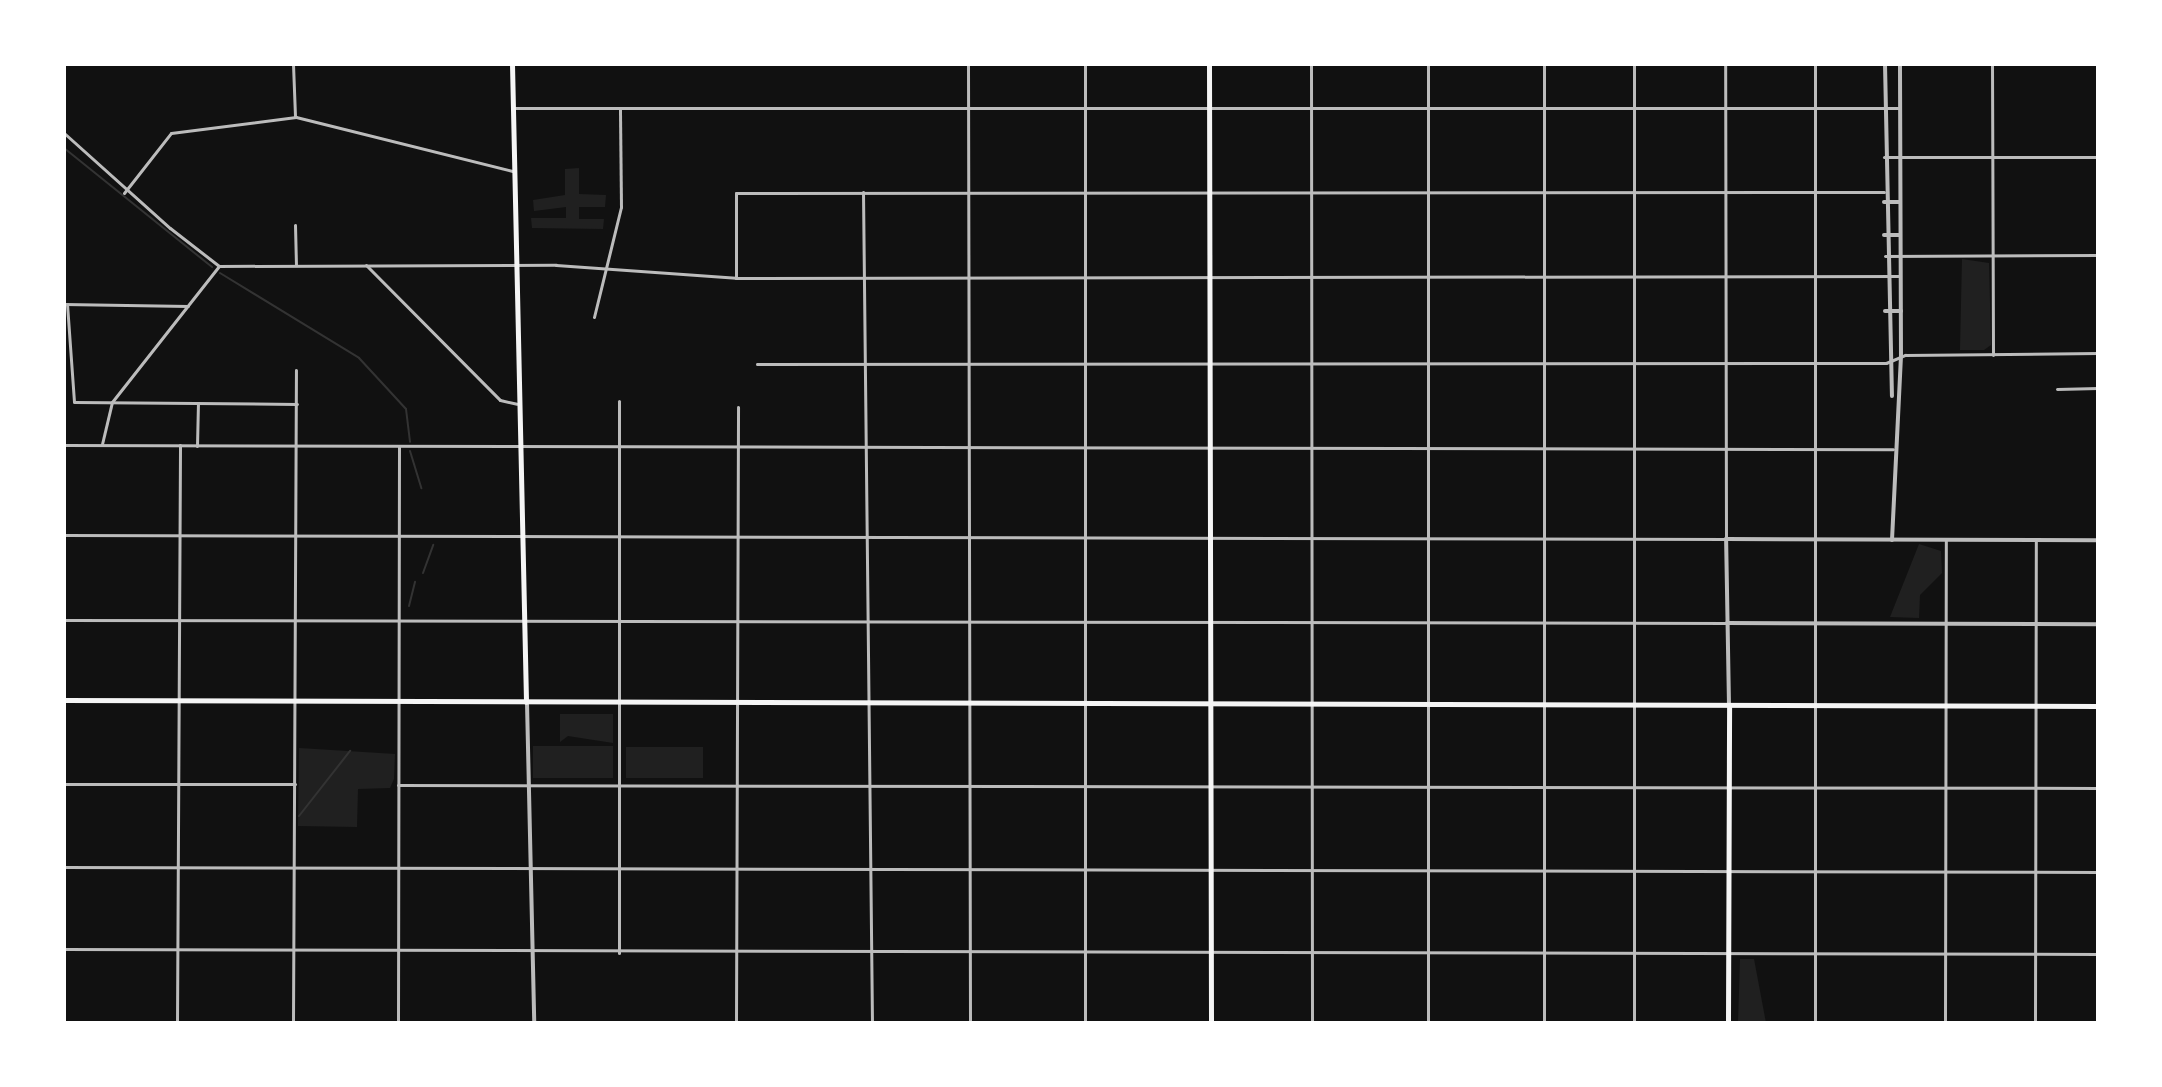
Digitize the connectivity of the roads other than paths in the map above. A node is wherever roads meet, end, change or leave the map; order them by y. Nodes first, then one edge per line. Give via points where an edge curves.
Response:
1 (293, 64) edge
2 (512, 64) edge
3 (968, 64) edge
4 (1085, 64) edge
5 (1209, 64) edge
6 (1311, 64) edge
7 (1428, 64) edge
8 (1544, 64) edge
9 (1634, 64) edge
10 (1725, 64) edge
11 (1885, 64) edge
12 (1900, 64) edge
13 (1992, 64) edge
14 (1815, 65) edge
15 (968, 107) junction
16 (1209, 107) junction
17 (1544, 107) junction
18 (1634, 107) junction
19 (513, 108) junction
20 (620, 108) junction
21 (1085, 108) junction
22 (1311, 108) junction
23 (1428, 108) junction
24 (1725, 108) junction
25 (1815, 108) junction
26 (1884, 108) junction
27 (1899, 108) junction
28 (295, 117) junction
29 (64, 133) edge
30 (1884, 157) junction
31 (1899, 157) junction
32 (1993, 157) junction
33 (2098, 157) edge
34 (513, 171) junction
35 (863, 192) junction
36 (969, 192) junction
37 (1725, 192) junction
38 (1815, 192) junction
39 (1884, 192) junction
40 (124, 193) junction
41 (1085, 193) junction
42 (1210, 193) junction
43 (1311, 193) junction
44 (1428, 193) junction
45 (1544, 193) junction
46 (1634, 193) junction
47 (1884, 202) junction
48 (1900, 202) junction
49 (295, 225) dead end
50 (1884, 235) junction
51 (1900, 235) junction
52 (1993, 255) junction
53 (2098, 255) edge
54 (1885, 256) junction
55 (1900, 256) junction
56 (366, 264) junction
57 (296, 265) junction
58 (516, 265) junction
59 (219, 266) junction
60 (602, 271) junction
61 (1900, 276) junction
62 (1815, 277) junction
63 (1885, 277) junction
64 (736, 278) junction
65 (864, 278) junction
66 (969, 278) junction
67 (1085, 278) junction
68 (1211, 278) junction
69 (1311, 278) junction
70 (1428, 278) junction
71 (1544, 278) junction
72 (1636, 278) junction
73 (1725, 278) junction
74 (65, 304) edge
75 (188, 306) junction
76 (1885, 311) junction
77 (1901, 311) junction
78 (594, 317) dead end
79 (2098, 353) edge
80 (1993, 355) junction
81 (1901, 356) junction
82 (1211, 362) junction
83 (1311, 363) junction
84 (1544, 363) junction
85 (1725, 363) junction
86 (1815, 363) junction
87 (1886, 363) junction
88 (757, 364) dead end
89 (865, 364) junction
90 (969, 364) junction
91 (1085, 364) junction
92 (1428, 364) junction
93 (1635, 364) junction
94 (296, 370) dead end
95 (2098, 388) edge
96 (2057, 389) dead end
97 (619, 401) dead end
98 (112, 402) junction
99 (198, 403) junction
100 (1893, 403) junction
101 (297, 404) junction
102 (517, 404) junction
103 (738, 407) dead end
104 (64, 445) edge
105 (102, 445) junction
106 (180, 445) junction
107 (197, 446) junction
108 (297, 446) junction
109 (399, 447) junction
110 (517, 447) junction
111 (619, 447) junction
112 (735, 447) junction
113 (866, 448) junction
114 (969, 449) junction
115 (1085, 449) junction
116 (1212, 449) junction
117 (1311, 449) junction
118 (1428, 449) junction
119 (1893, 449) junction
120 (1544, 450) junction
121 (1635, 450) junction
122 (1726, 450) junction
123 (1815, 450) junction
124 (64, 535) edge
125 (179, 535) junction
126 (296, 535) junction
127 (399, 536) junction
128 (519, 536) junction
129 (619, 536) junction
130 (736, 537) junction
131 (867, 537) junction
132 (969, 538) junction
133 (1085, 538) junction
134 (1205, 539) junction
135 (1311, 539) junction
136 (1428, 539) junction
137 (1543, 539) junction
138 (1635, 539) junction
139 (1726, 539) junction
140 (1816, 540) junction
141 (1892, 540) junction
142 (1946, 540) junction
143 (2036, 540) junction
144 (2098, 540) edge
145 (64, 620) edge
146 (179, 620) junction
147 (296, 620) junction
148 (398, 620) junction
149 (520, 621) junction
150 (620, 622) junction
151 (735, 622) junction
152 (868, 622) junction
153 (969, 623) junction
154 (1085, 623) junction
155 (1205, 623) junction
156 (1311, 623) junction
157 (1428, 623) junction
158 (1543, 623) junction
159 (1634, 623) junction
160 (1727, 623) junction
161 (1815, 623) junction
162 (1947, 624) junction
163 (2036, 624) junction
164 (2098, 624) edge
165 (64, 700) edge
166 (179, 701) junction
167 (295, 702) junction
168 (397, 703) junction
169 (527, 703) junction
170 (620, 704) junction
171 (735, 704) junction
172 (868, 705) junction
173 (970, 705) junction
174 (1729, 705) junction
175 (1086, 706) junction
176 (1207, 706) junction
177 (1312, 706) junction
178 (1428, 706) junction
179 (1544, 706) junction
180 (1634, 706) junction
181 (1815, 706) junction
182 (1947, 706) junction
183 (2036, 706) junction
184 (2098, 706) edge
185 (64, 784) edge
186 (179, 784) junction
187 (295, 784) junction
188 (398, 785) junction
189 (529, 786) junction
190 (620, 786) junction
191 (735, 786) junction
192 (869, 787) junction
193 (970, 787) junction
194 (1086, 788) junction
195 (1208, 788) junction
196 (1429, 788) junction
197 (1544, 788) junction
198 (2035, 788) junction
199 (2098, 788) edge
200 (1312, 789) junction
201 (1635, 789) junction
202 (1729, 789) junction
203 (1815, 789) junction
204 (1946, 789) junction
205 (64, 867) edge
206 (178, 867) junction
207 (294, 868) junction
208 (399, 868) junction
209 (530, 868) junction
210 (619, 869) junction
211 (736, 869) junction
212 (870, 869) junction
213 (970, 870) junction
214 (1085, 870) junction
215 (1209, 871) junction
216 (1312, 871) junction
217 (1429, 871) junction
218 (1635, 871) junction
219 (1945, 871) junction
220 (2036, 871) junction
221 (1544, 872) junction
222 (1729, 872) junction
223 (1816, 872) junction
224 (2098, 872) edge
225 (64, 949) edge
226 (178, 951) junction
227 (293, 951) junction
228 (398, 951) junction
229 (533, 952) junction
230 (736, 952) junction
231 (871, 952) junction
232 (619, 953) junction
233 (970, 953) junction
234 (1085, 954) junction
235 (1210, 954) junction
236 (1635, 954) junction
237 (1815, 954) junction
238 (1945, 954) junction
239 (2035, 954) junction
240 (2098, 954) edge
241 (1312, 955) junction
242 (1428, 955) junction
243 (1545, 955) junction
244 (1729, 955) junction
245 (177, 1023) edge
246 (293, 1023) edge
247 (398, 1023) edge
248 (534, 1023) edge
249 (736, 1023) edge
250 (872, 1023) edge
251 (970, 1023) edge
252 (1085, 1023) edge
253 (1211, 1023) edge
254 (1312, 1023) edge
255 (1428, 1023) edge
256 (1544, 1023) edge
257 (1634, 1023) edge
258 (1728, 1023) edge
259 (1815, 1023) edge
260 (1945, 1023) edge
261 (2035, 1023) edge

1 - 28 street
2 - 19 main road
3 - 15 street
4 - 21 street
5 - 16 main road
6 - 22 street
7 - 23 street
8 - 17 street
9 - 18 street
10 - 24 street
11 - 26 street
12 - 27 street
13 - 32 street
14 - 25 street
15 - 20 street
15 - 21 street
15 - 36 street
16 - 21 street
16 - 22 street
16 - 42 main road
17 - 18 street
17 - 23 street
17 - 45 street
18 - 24 street
18 - 46 street
19 - 20 street
19 - 34 main road
20 - 60 street via 621,207
21 - 41 street
22 - 23 street
22 - 43 street
23 - 44 street
24 - 25 street
24 - 37 street
25 - 26 street
25 - 38 street
26 - 27 street
26 - 30 street
27 - 31 street
28 - 34 street
28 - 40 street via 171,133
29 - 40 street
30 - 31 street
30 - 39 street
31 - 32 street
31 - 48 street
32 - 33 street
32 - 52 street
34 - 58 main road
35 - 36 street
35 - 64 street via 736,193
35 - 65 street
36 - 41 street
36 - 66 street
37 - 38 street
37 - 46 street
37 - 73 street
38 - 39 street
38 - 62 street
39 - 47 street
40 - 59 street
41 - 42 street
41 - 67 street
42 - 43 street
42 - 68 main road
43 - 44 street
43 - 69 street
44 - 45 street
44 - 70 street
45 - 46 street
45 - 71 street
46 - 72 street
47 - 48 street
47 - 50 street
48 - 51 street
49 - 57 street
50 - 51 street
50 - 54 street
51 - 55 street
52 - 53 street
52 - 55 street
52 - 80 street
54 - 55 street
54 - 63 street
55 - 61 street
56 - 57 street
56 - 58 street
56 - 102 street via 500,400
57 - 59 street
58 - 60 street
58 - 102 main road
59 - 75 street
60 - 64 street
60 - 78 street
61 - 63 street
61 - 77 street
62 - 63 street
62 - 73 street
62 - 86 street
63 - 76 street
64 - 65 street
65 - 66 street
65 - 89 street
66 - 67 street
66 - 90 street
67 - 68 street
67 - 91 street
68 - 69 street
68 - 82 main road
69 - 70 street
69 - 83 street
70 - 71 street
70 - 92 street
71 - 72 street
71 - 84 street
72 - 73 street
72 - 93 street
73 - 85 street
74 - 75 street
74 - 98 street via 68,396
75 - 98 street
76 - 77 street
76 - 87 street
77 - 81 street
79 - 80 street
80 - 81 street
81 - 87 street
81 - 100 street
82 - 83 street
82 - 91 street
82 - 116 main road
83 - 92 street
83 - 117 street
84 - 92 street
84 - 93 street
84 - 120 street
85 - 86 street
85 - 93 street
85 - 122 street
86 - 87 street
86 - 123 street
87 - 100 street
88 - 89 street
89 - 90 street
89 - 113 street
90 - 91 street
90 - 114 street
91 - 115 street
92 - 118 street
93 - 121 street
94 - 101 street
95 - 96 street
97 - 111 street
98 - 99 street
98 - 105 street
99 - 101 street
99 - 107 street
100 - 119 street
101 - 108 street
102 - 110 main road
103 - 112 street
104 - 105 street
105 - 106 street
106 - 107 street
106 - 125 street
107 - 108 street
108 - 109 street
108 - 126 street
109 - 110 street
109 - 127 street
110 - 111 street
110 - 128 main road
111 - 112 street
111 - 129 street
112 - 113 street
112 - 130 street
113 - 114 street
113 - 131 street
114 - 115 street
114 - 132 street
115 - 116 street
115 - 133 street
116 - 117 street
116 - 134 main road
117 - 118 street
117 - 135 street
118 - 120 street
118 - 136 street
119 - 123 street
119 - 141 street
120 - 121 street
120 - 137 street
121 - 122 street
121 - 138 street
122 - 123 street
122 - 139 street
123 - 140 street
124 - 125 street
125 - 126 street
125 - 146 street
126 - 127 street
126 - 147 street
127 - 128 street
127 - 148 street
128 - 129 street
128 - 149 main road
129 - 130 street
129 - 150 street
130 - 131 street
130 - 151 street
131 - 132 street
131 - 152 street
132 - 133 street
132 - 153 street
133 - 134 street
133 - 154 street
134 - 135 street
134 - 155 main road
135 - 136 street
135 - 156 street
136 - 137 street
136 - 157 street
137 - 138 street
137 - 158 street
138 - 139 street
138 - 159 street
139 - 140 street
139 - 160 street
140 - 141 street
140 - 161 street
141 - 142 street
142 - 143 street
142 - 162 street
143 - 144 street
143 - 163 street
145 - 146 street
146 - 147 street
146 - 166 street
147 - 148 street
147 - 167 street
148 - 149 street
148 - 168 street
149 - 150 street
149 - 169 main road
150 - 151 street
150 - 170 street
151 - 152 street
151 - 171 street
152 - 153 street
152 - 172 street
153 - 154 street
153 - 173 street
154 - 155 street
154 - 175 street
155 - 156 street
155 - 176 main road
156 - 157 street
156 - 177 street
157 - 158 street
157 - 178 street
158 - 159 street
158 - 179 street
159 - 160 street
159 - 180 street
160 - 161 street
160 - 174 street
161 - 162 street
161 - 181 street
162 - 163 street
162 - 182 street
163 - 164 street
163 - 183 street
165 - 166 main road
166 - 167 main road
166 - 186 street
167 - 168 main road
167 - 187 street
168 - 169 main road
168 - 188 street
169 - 170 main road
169 - 189 street
170 - 171 main road
170 - 190 street
171 - 172 main road
171 - 191 street
172 - 173 main road
172 - 192 street
173 - 175 main road
173 - 193 street
174 - 180 main road
174 - 181 main road
174 - 202 main road
175 - 176 main road
175 - 194 street
176 - 177 main road
176 - 195 main road
177 - 178 main road
177 - 200 street
178 - 179 main road
178 - 196 street
179 - 180 main road
179 - 197 street
180 - 201 street
181 - 182 main road
181 - 203 street
182 - 183 main road
182 - 204 street
183 - 184 main road
183 - 198 street
185 - 186 street
186 - 187 street
186 - 206 street
187 - 207 street
188 - 189 street
188 - 208 street
189 - 190 street
189 - 209 street
190 - 191 street
190 - 210 street
191 - 192 street
191 - 211 street
192 - 193 street
192 - 212 street
193 - 194 street
193 - 213 street
194 - 195 street
194 - 214 street
195 - 200 street
195 - 215 main road
196 - 197 street
196 - 200 street
196 - 217 street
197 - 201 street
197 - 221 street
198 - 199 street
198 - 204 street
198 - 220 street
200 - 216 street
201 - 202 street
201 - 218 street
202 - 203 street
202 - 222 main road
203 - 204 street
203 - 223 street
204 - 219 street
205 - 206 street
206 - 207 street
206 - 226 street
207 - 208 street
207 - 227 street
208 - 209 street
208 - 228 street
209 - 210 street
209 - 229 street
210 - 211 street
210 - 232 street
211 - 212 street
211 - 230 street
212 - 213 street
212 - 231 street
213 - 214 street
213 - 233 street
214 - 215 street
214 - 234 street
215 - 216 street
215 - 235 main road
216 - 217 street
216 - 241 street
217 - 221 street
217 - 242 street
218 - 221 street
218 - 222 street
218 - 236 street
219 - 220 street
219 - 223 street
219 - 238 street
220 - 224 street
220 - 239 street
221 - 243 street
222 - 223 street
222 - 244 main road
223 - 237 street
225 - 226 street
226 - 227 street
226 - 245 street
227 - 228 street
227 - 246 street
228 - 229 street
228 - 247 street
229 - 232 street
229 - 248 street
230 - 231 street
230 - 232 street
230 - 249 street
231 - 233 street
231 - 250 street
233 - 234 street
233 - 251 street
234 - 235 street
234 - 252 street
235 - 241 street
235 - 253 main road
236 - 243 street
236 - 244 street
236 - 257 street
237 - 238 street
237 - 244 street
237 - 259 street
238 - 239 street
238 - 260 street
239 - 240 street
239 - 261 street
241 - 242 street
241 - 254 street
242 - 243 street
242 - 255 street
243 - 256 street
244 - 258 main road

